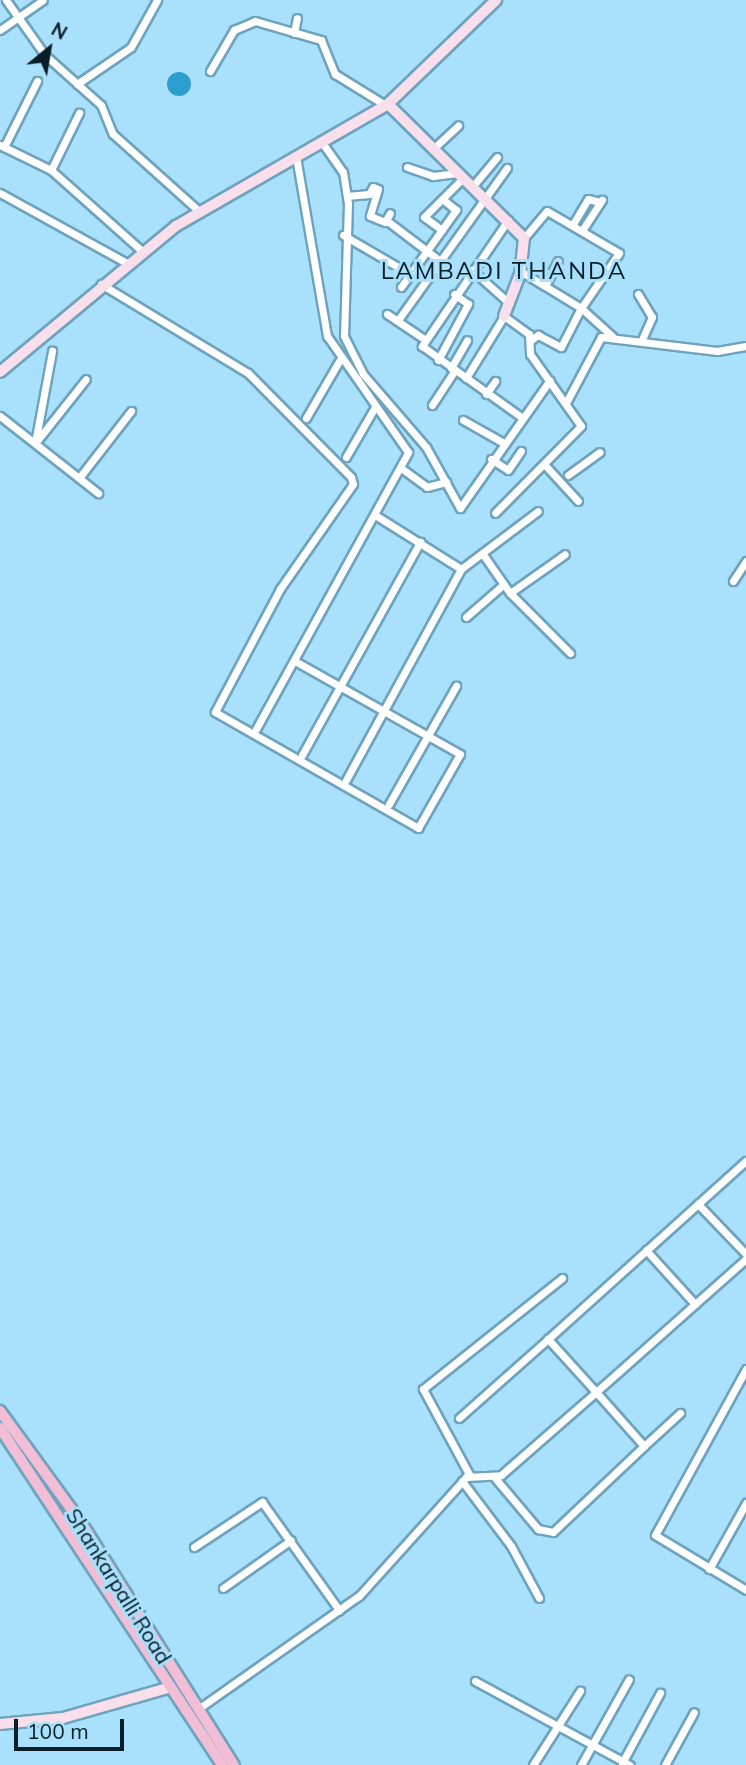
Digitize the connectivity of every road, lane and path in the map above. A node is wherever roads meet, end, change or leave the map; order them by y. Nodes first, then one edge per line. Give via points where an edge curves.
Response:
1 (6, 0) edge
2 (43, 0) edge
3 (158, 0) edge
4 (496, 0) edge
5 (18, 18) junction
6 (297, 18) dead end
7 (0, 30) edge
8 (294, 33) junction
9 (210, 71) dead end
10 (37, 81) dead end
11 (77, 84) junction
12 (386, 105) junction
13 (79, 113) dead end
14 (458, 126) dead end
15 (321, 141) junction
16 (2, 146) edge
17 (434, 148) junction
18 (296, 156) junction
19 (497, 157) dead end
20 (407, 167) dead end
21 (507, 168) dead end
22 (51, 170) junction
23 (461, 175) junction
24 (472, 187) junction
25 (0, 193) edge
26 (347, 196) junction
27 (485, 200) junction
28 (445, 201) junction
29 (200, 212) junction
30 (508, 220) junction
31 (573, 224) junction
32 (583, 229) junction
33 (442, 230) junction
34 (343, 236) junction
35 (524, 237) junction
36 (427, 250) junction
37 (142, 251) junction
38 (440, 261) junction
39 (558, 261) dead end
40 (127, 262) junction
41 (472, 270) junction
42 (520, 271) junction
43 (410, 274) junction
44 (101, 284) junction
45 (545, 286) junction
46 (401, 287) dead end
47 (454, 294) junction
48 (638, 294) dead end
49 (509, 303) junction
50 (580, 308) junction
51 (387, 314) dead end
52 (504, 316) junction
53 (398, 320) junction
54 (612, 335) junction
55 (424, 339) junction
56 (642, 339) junction
57 (467, 340) dead end
58 (531, 340) junction
59 (746, 346) edge
60 (52, 351) dead end
61 (460, 354) junction
62 (438, 360) junction
63 (339, 361) junction
64 (476, 364) junction
65 (453, 369) junction
66 (0, 372) edge
67 (86, 379) dead end
68 (466, 379) junction
69 (550, 380) junction
70 (495, 381) dead end
71 (486, 394) junction
72 (567, 401) junction
73 (432, 405) dead end
74 (375, 407) junction
75 (131, 411) dead end
76 (0, 416) edge
77 (521, 417) junction
78 (306, 418) dead end
79 (463, 421) dead end
80 (502, 442) junction
81 (35, 443) junction
82 (521, 451) dead end
83 (600, 452) dead end
84 (346, 457) dead end
85 (491, 459) junction
86 (544, 464) junction
87 (401, 468) junction
88 (568, 475) dead end
89 (79, 478) junction
90 (446, 482) junction
91 (98, 493) dead end
92 (578, 501) dead end
93 (538, 511) dead end
94 (495, 513) dead end
95 (375, 515) junction
96 (420, 542) junction
97 (482, 553) junction
98 (565, 554) dead end
99 (746, 561) edge
100 (461, 569) junction
101 (733, 581) dead end
102 (504, 584) junction
103 (510, 593) junction
104 (466, 617) dead end
105 (570, 653) dead end
106 (295, 661) junction
107 (456, 686) dead end
108 (340, 687) junction
109 (383, 711) junction
110 (256, 729) dead end
111 (428, 736) junction
112 (302, 755) dead end
113 (346, 780) dead end
114 (390, 804) dead end
115 (746, 1161) edge
116 (698, 1204) junction
117 (646, 1250) junction
118 (746, 1256) edge
119 (562, 1278) dead end
120 (695, 1304) junction
121 (548, 1339) junction
122 (746, 1369) edge
123 (596, 1392) junction
124 (0, 1411) edge
125 (680, 1413) dead end
126 (459, 1418) dead end
127 (0, 1428) edge
128 (644, 1446) junction
129 (470, 1476) junction
130 (495, 1478) junction
131 (462, 1481) junction
132 (746, 1503) edge
133 (291, 1540) junction
134 (194, 1547) dead end
135 (709, 1569) junction
136 (223, 1588) dead end
137 (746, 1590) edge
138 (539, 1598) dead end
139 (339, 1610) junction
140 (629, 1679) dead end
141 (475, 1681) dead end
142 (171, 1687) junction
143 (580, 1691) dead end
144 (660, 1693) dead end
145 (198, 1709) junction
146 (694, 1712) dead end
147 (0, 1724) edge
148 (558, 1725) junction
149 (593, 1744) junction
150 (625, 1764) edge
151 (222, 1765) edge
152 (234, 1765) edge
153 (533, 1765) edge
154 (581, 1765) edge
155 (665, 1765) edge

1 - 5 street
2 - 5 street
3 - 11 street via 131,47
4 - 12 main road
5 - 7 street
5 - 11 street
6 - 8 street
8 - 9 street via 242,22
8 - 12 street via 321,40 335,74
10 - 16 street
11 - 29 street via 101,105 113,134
12 - 15 main road
12 - 17 main road
13 - 22 street
14 - 17 street
15 - 18 main road
15 - 26 street via 343,173
16 - 22 street
17 - 23 main road
18 - 29 main road
18 - 63 street via 327,336
19 - 24 street
20 - 23 street via 433,176
21 - 27 street
22 - 37 street
23 - 24 main road
23 - 28 street
24 - 27 main road
25 - 40 street
26 - 34 street
26 - 36 street via 378,189 370,216 388,217
27 - 30 main road
27 - 38 street
28 - 33 street via 456,210
28 - 33 street via 424,217
29 - 37 main road
30 - 35 main road
30 - 41 street
31 - 32 street
31 - 32 street via 588,199 601,201
31 - 35 street via 547,211
32 - 50 street via 619,253
33 - 36 street
34 - 43 street
34 - 90 street via 344,336 363,374 410,424
35 - 42 main road
36 - 38 street
36 - 43 street
37 - 40 main road
38 - 53 street
39 - 45 street
40 - 44 main road
41 - 47 street
41 - 49 street
42 - 45 street
42 - 49 main road
43 - 46 street
44 - 66 main road
44 - 111 street via 248,373 353,484 280,589 215,712 418,828 460,754
45 - 50 street
47 - 55 street
47 - 62 street via 468,304
48 - 56 street via 653,317
49 - 52 main road
50 - 54 street
50 - 58 street via 561,347 538,335
51 - 53 street
52 - 58 street
52 - 64 street
53 - 55 street
54 - 56 street
54 - 72 street via 596,343
55 - 62 street via 424,350
56 - 59 street via 717,351
57 - 61 street
58 - 69 street via 530,354
60 - 81 street
61 - 64 street
61 - 65 street
62 - 65 street
63 - 74 street
63 - 78 street
64 - 68 street
65 - 68 street
65 - 73 street
67 - 81 street
68 - 71 street
69 - 72 street
69 - 77 street
70 - 71 street
71 - 77 street
72 - 86 street via 581,426
74 - 84 street
74 - 87 street via 405,446
75 - 89 street
76 - 81 street
77 - 80 street
79 - 80 street
80 - 85 street
81 - 89 street
82 - 85 street via 508,470
83 - 88 street
85 - 90 street via 460,509
86 - 92 street
86 - 94 street
87 - 90 street via 426,487
87 - 95 street
89 - 91 street
93 - 97 street
95 - 96 street
95 - 106 street
96 - 100 street
96 - 108 street
97 - 100 street
97 - 102 street
98 - 103 street
99 - 101 street
100 - 109 street
102 - 103 street
102 - 104 street
103 - 105 street
106 - 108 street
106 - 110 street
107 - 111 street
108 - 109 street
108 - 112 street
109 - 111 street
109 - 113 street
111 - 114 street
115 - 116 street
116 - 117 street
116 - 118 street
117 - 120 street
117 - 121 street
118 - 120 street
119 - 129 street via 423,1389
120 - 123 street
121 - 123 street
121 - 126 street
122 - 135 street via 655,1533 658,1542
123 - 128 street
123 - 130 street
124 - 145 main road, Shankarpalli Road via 82,1524
125 - 128 street
127 - 142 main road, Shankarpalli Road
128 - 130 street via 546,1534
129 - 130 street
129 - 131 street
131 - 138 street via 511,1546
131 - 139 street via 405,1551
132 - 135 street
133 - 134 street via 262,1502
133 - 136 street
133 - 139 street
135 - 137 street
139 - 145 street
140 - 149 street
141 - 148 street
142 - 147 main road via 55,1720
142 - 151 main road, Shankarpalli Road
143 - 148 street
144 - 150 street
145 - 152 main road, Shankarpalli Road
146 - 155 street
148 - 149 street
148 - 153 street
149 - 150 street
149 - 154 street

